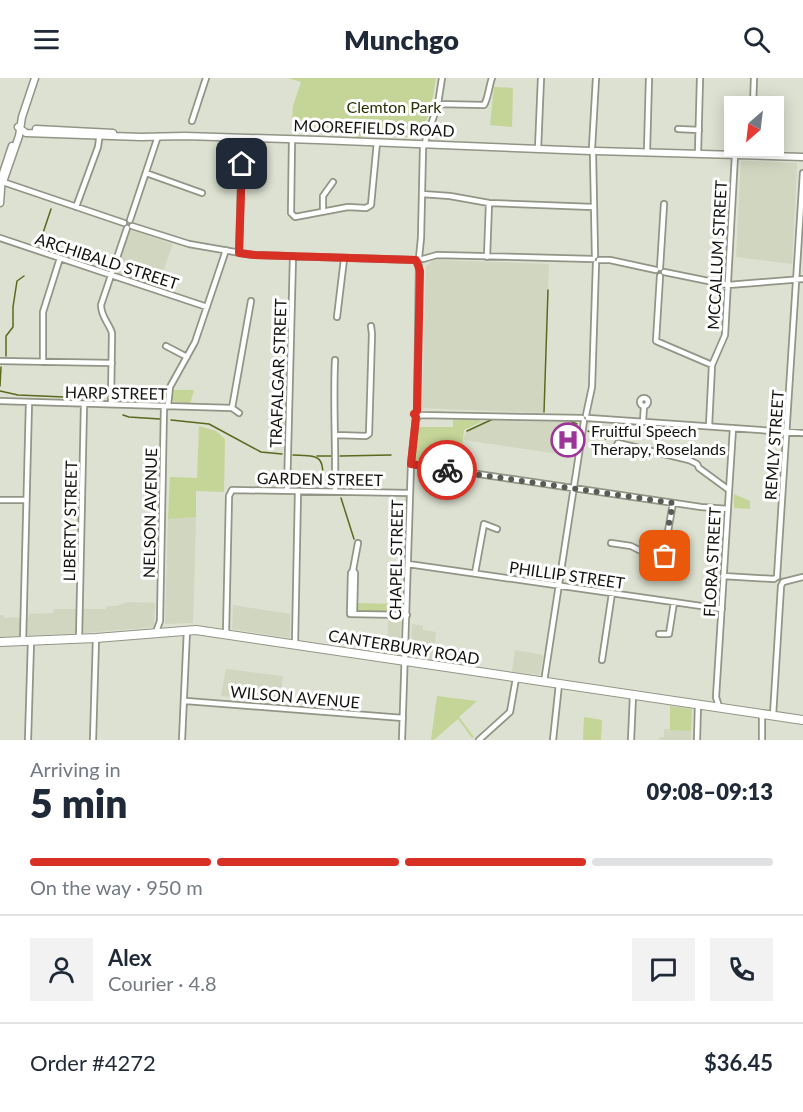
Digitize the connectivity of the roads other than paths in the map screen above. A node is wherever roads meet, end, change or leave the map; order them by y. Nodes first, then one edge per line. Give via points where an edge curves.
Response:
1 (35, 78) edge
2 (206, 78) edge
3 (442, 78) edge
4 (492, 78) edge
5 (541, 78) edge
6 (596, 78) edge
7 (649, 78) edge
8 (700, 78) edge
9 (754, 78) edge
10 (753, 96) edge
11 (438, 104) junction
12 (23, 116) junction
13 (192, 121) dead end
14 (678, 129) dead end
15 (699, 130) junction
16 (21, 131) junction
17 (100, 134) junction
18 (158, 136) junction
19 (242, 138) junction
20 (292, 139) junction
21 (377, 142) junction
22 (424, 144) junction
23 (538, 149) junction
24 (593, 151) junction
25 (646, 152) junction
26 (698, 153) junction
27 (724, 154) edge
28 (735, 156) edge
29 (780, 156) edge
30 (803, 157) edge
31 (146, 173) junction
32 (803, 173) edge
33 (1, 182) edge
34 (333, 182) dead end
35 (202, 193) dead end
36 (422, 194) junction
37 (0, 203) edge
38 (489, 203) junction
39 (664, 204) dead end
40 (76, 207) junction
41 (593, 207) junction
42 (323, 210) junction
43 (128, 224) junction
44 (0, 238) edge
45 (421, 238) junction
46 (423, 248) junction
47 (225, 250) junction
48 (239, 253) junction
49 (293, 256) junction
50 (432, 256) junction
51 (441, 256) junction
52 (487, 257) junction
53 (60, 258) junction
54 (344, 258) junction
55 (596, 259) junction
56 (421, 260) junction
57 (658, 269) junction
58 (662, 274) junction
59 (111, 275) junction
60 (800, 280) edge
61 (728, 285) junction
62 (251, 301) dead end
63 (207, 307) junction
64 (337, 317) dead end
65 (371, 326) dead end
66 (166, 346) dead end
67 (187, 357) junction
68 (335, 360) dead end
69 (0, 361) edge
70 (43, 362) junction
71 (112, 363) junction
72 (712, 365) junction
73 (0, 401) edge
74 (29, 402) junction
75 (84, 404) junction
76 (111, 404) junction
77 (166, 406) junction
78 (644, 406) dead end
79 (232, 408) junction
80 (239, 413) dead end
81 (418, 414) junction
82 (585, 418) junction
83 (643, 421) junction
84 (709, 426) junction
85 (733, 428) junction
86 (787, 432) junction
87 (803, 433) edge
88 (336, 435) junction
89 (617, 446) dead end
90 (411, 464) junction
91 (573, 488) junction
92 (729, 490) junction
93 (286, 491) junction
94 (298, 491) junction
95 (335, 491) junction
96 (410, 493) junction
97 (0, 500) edge
98 (27, 500) junction
99 (673, 503) junction
100 (728, 509) junction
101 (497, 529) dead end
102 (358, 543) dead end
103 (611, 543) dead end
104 (408, 564) junction
105 (475, 573) junction
106 (723, 576) junction
107 (777, 577) junction
108 (803, 577) edge
109 (783, 582) junction
110 (559, 585) junction
111 (612, 593) junction
112 (674, 602) junction
113 (722, 609) junction
114 (407, 615) junction
115 (187, 630) junction
116 (160, 632) junction
117 (226, 634) junction
118 (659, 634) dead end
119 (96, 638) junction
120 (79, 639) junction
121 (27, 641) junction
122 (0, 642) edge
123 (295, 645) junction
124 (602, 660) dead end
125 (405, 661) junction
126 (516, 678) junction
127 (544, 682) junction
128 (559, 684) junction
129 (633, 695) junction
130 (186, 701) junction
131 (698, 704) junction
132 (715, 707) junction
133 (762, 714) junction
134 (773, 715) junction
135 (403, 718) junction
136 (803, 720) edge
137 (28, 740) edge
138 (93, 740) edge
139 (183, 740) edge
140 (402, 740) edge
141 (479, 740) edge
142 (553, 740) edge
143 (631, 740) edge
144 (697, 740) edge
145 (762, 740) edge

1 - 12 main road
2 - 13 street
3 - 11 street, CHAPEL STREET
4 - 11 street via 484,105
5 - 23 street
6 - 24 street
7 - 25 street
8 - 15 street
9 - 10 street
11 - 22 street, CHAPEL STREET
12 - 16 main road
12 - 16 main road via 26,124
14 - 15 street
15 - 26 street
16 - 17 main road, MOOREFIELDS ROAD
16 - 33 main road
17 - 18 main road, MOOREFIELDS ROAD
17 - 40 street
18 - 19 main road, MOOREFIELDS ROAD
18 - 31 street
19 - 20 main road, MOOREFIELDS ROAD
19 - 48 street
20 - 21 main road, MOOREFIELDS ROAD
20 - 42 street via 291,214 299,217
21 - 22 main road, MOOREFIELDS ROAD
21 - 42 street via 371,205
22 - 23 main road, MOOREFIELDS ROAD
22 - 36 street, CHAPEL STREET
23 - 24 main road, MOOREFIELDS ROAD
24 - 25 main road, MOOREFIELDS ROAD
24 - 41 street
25 - 26 main road, MOOREFIELDS ROAD
26 - 27 main road, MOOREFIELDS ROAD
28 - 61 street, MCCALLUM STREET
29 - 30 main road, MOOREFIELDS ROAD
31 - 35 street
31 - 43 street
32 - 60 street, REMLY STREET
33 - 37 main road
33 - 40 street
34 - 42 street via 323,196
36 - 38 street
36 - 45 street, CHAPEL STREET
38 - 41 street
38 - 52 street
39 - 57 street
40 - 43 street
41 - 55 street
43 - 47 street via 189,244
43 - 59 street
44 - 53 street, ARCHIBALD STREET
45 - 46 street, CHAPEL STREET
45 - 56 street, CHAPEL STREET
46 - 50 street via 424,254
46 - 56 street, CHAPEL STREET
47 - 48 street
47 - 63 street, NELSON AVENUE
48 - 49 street
49 - 54 street
49 - 93 street, TRAFALGAR STREET
50 - 51 street
50 - 56 street
51 - 52 street
51 - 56 street
52 - 55 street
53 - 59 street, ARCHIBALD STREET
53 - 70 street via 43,312
54 - 56 street
54 - 64 street
55 - 57 street
55 - 82 street via 592,387
56 - 81 street, CHAPEL STREET
57 - 58 street via 657,274
58 - 61 street
58 - 72 street via 656,341
59 - 63 street, ARCHIBALD STREET
59 - 71 street via 101,313 112,333
60 - 61 street
60 - 86 street, REMLY STREET
61 - 72 street, MCCALLUM STREET via 725,335
62 - 79 street
63 - 67 street, NELSON AVENUE
65 - 88 street via 369,434
66 - 67 street
67 - 77 street, NELSON AVENUE via 170,387
68 - 88 street
69 - 70 street
70 - 71 street
71 - 76 street
72 - 84 street, MCCALLUM STREET
73 - 74 street, HARP STREET
74 - 75 street, HARP STREET
74 - 98 street
75 - 76 street, HARP STREET
75 - 120 street, LIBERTY STREET
76 - 77 street, HARP STREET
77 - 79 street, HARP STREET
77 - 116 street, NELSON AVENUE
78 - 83 street
79 - 80 street
81 - 82 street
81 - 90 street, CHAPEL STREET
82 - 83 street
82 - 91 street
83 - 84 street
84 - 85 street
85 - 86 street
85 - 92 street, FLORA STREET
86 - 87 street
86 - 107 street, REMLY STREET
88 - 95 street
89 - 92 street via 618,443 689,460
90 - 91 street
90 - 96 street, CHAPEL STREET
91 - 99 street
91 - 110 street
92 - 100 street, FLORA STREET
93 - 94 street, GARDEN STREET
93 - 117 street, GARDEN STREET via 230,492
94 - 95 street, GARDEN STREET
94 - 123 street
95 - 96 street, GARDEN STREET
96 - 104 street, CHAPEL STREET
97 - 98 street
98 - 121 street
99 - 100 street
99 - 103 street via 666,556
100 - 106 street, FLORA STREET
101 - 105 street via 484,524
102 - 114 street via 352,614
104 - 105 street, PHILLIP STREET
104 - 114 street, CHAPEL STREET
105 - 110 street, PHILLIP STREET
106 - 107 street
106 - 113 street, FLORA STREET
107 - 109 street
108 - 109 street
109 - 134 street
110 - 111 street, PHILLIP STREET
110 - 127 street
111 - 112 street, PHILLIP STREET
111 - 124 street
112 - 113 street, PHILLIP STREET
112 - 118 street via 669,634
113 - 132 street, FLORA STREET
114 - 125 street, CHAPEL STREET
115 - 116 highway, CANTERBURY ROAD
115 - 117 highway, CANTERBURY ROAD
115 - 130 street
116 - 119 highway, CANTERBURY ROAD
117 - 123 highway, CANTERBURY ROAD
119 - 120 highway, CANTERBURY ROAD
119 - 138 street
120 - 121 highway, CANTERBURY ROAD
121 - 122 highway, CANTERBURY ROAD
121 - 137 street
123 - 125 highway, CANTERBURY ROAD
125 - 126 highway, CANTERBURY ROAD
125 - 135 street, CHAPEL STREET
126 - 127 highway, CANTERBURY ROAD
126 - 141 street via 510,712
127 - 128 highway, CANTERBURY ROAD
128 - 129 highway, CANTERBURY ROAD
128 - 142 street
129 - 131 highway, CANTERBURY ROAD
129 - 143 street
130 - 135 street, WILSON AVENUE
130 - 139 street
131 - 132 highway, CANTERBURY ROAD
131 - 144 street
132 - 133 highway, CANTERBURY ROAD
133 - 134 highway, CANTERBURY ROAD
133 - 145 street
134 - 136 highway, CANTERBURY ROAD
135 - 140 street, CHAPEL STREET

